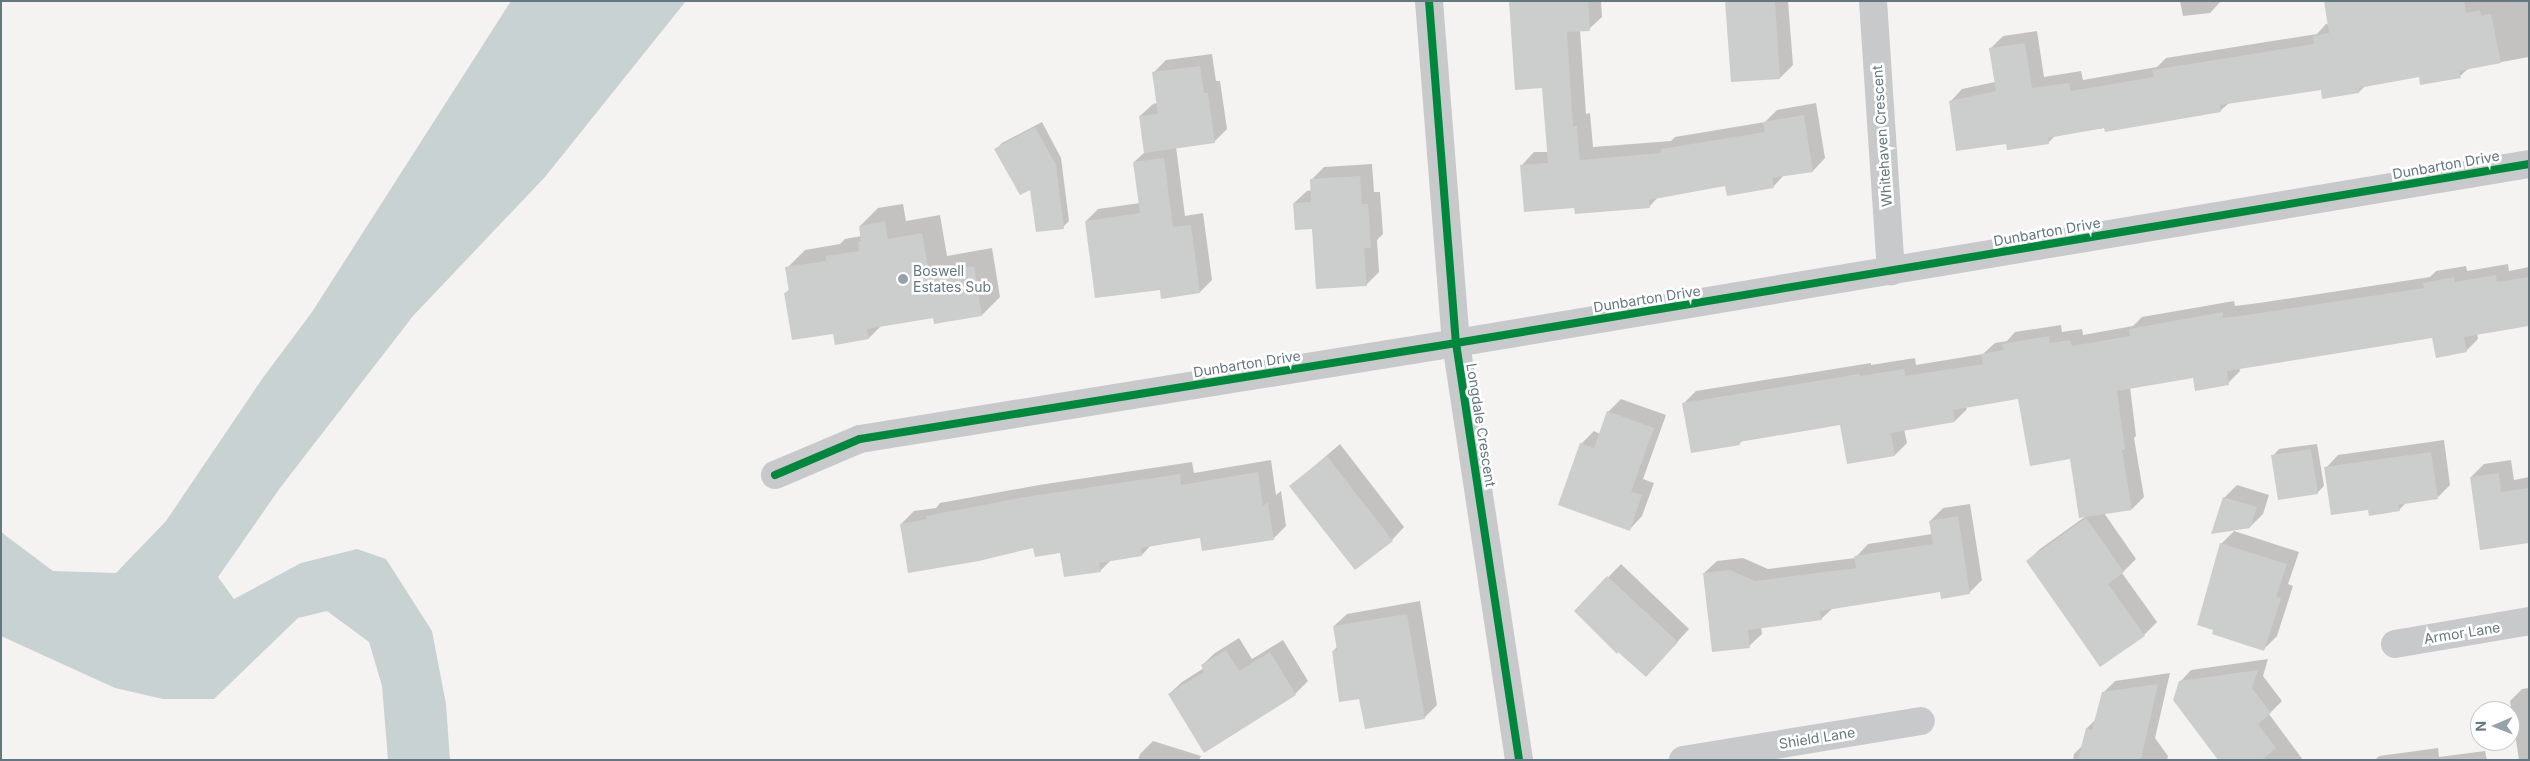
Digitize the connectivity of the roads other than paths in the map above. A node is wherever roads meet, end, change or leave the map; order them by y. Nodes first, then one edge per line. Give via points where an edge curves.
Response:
1 (1429, 1) edge
2 (1873, 1) edge
3 (2529, 164) edge
4 (1891, 271) junction
5 (1456, 343) junction
6 (775, 475) dead end
7 (2529, 622) edge
8 (2394, 644) dead end
9 (1921, 721) dead end
10 (1519, 760) edge
11 (1683, 760) edge

1 - 5 street, Longdale Crescent
2 - 4 street, Whitehaven Crescent
3 - 4 street, Dunbarton Drive
4 - 5 street, Dunbarton Drive
5 - 6 street, Dunbarton Drive via 860,439
5 - 10 street, Longdale Crescent
7 - 8 street, Armor Lane
9 - 11 street, Shield Lane

